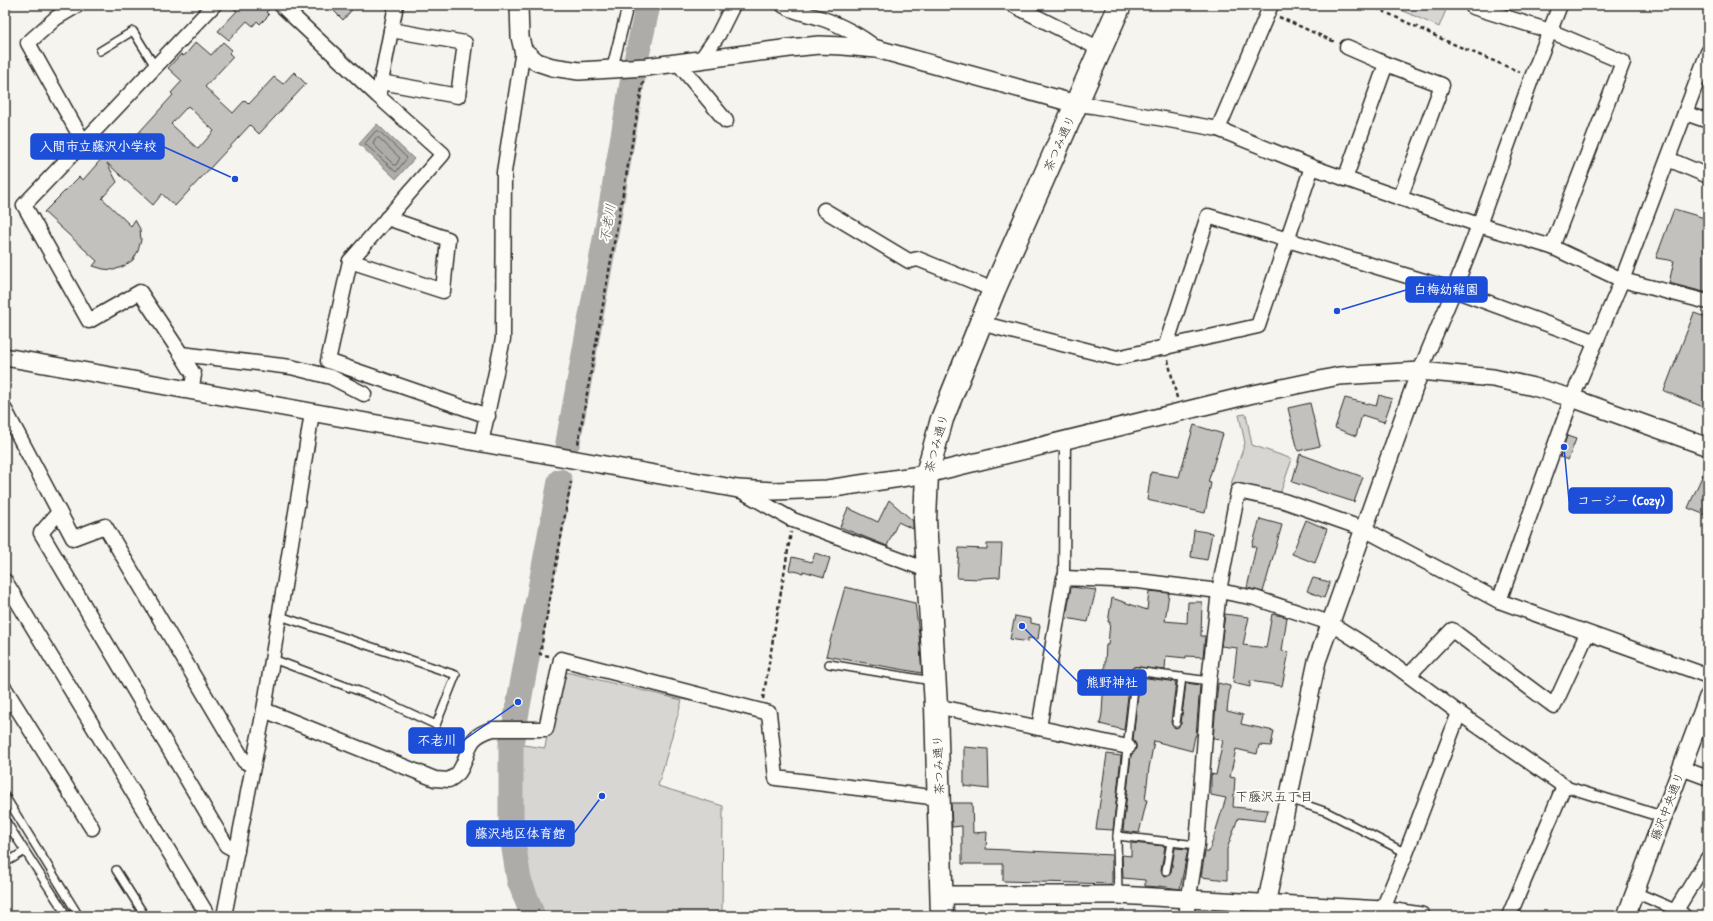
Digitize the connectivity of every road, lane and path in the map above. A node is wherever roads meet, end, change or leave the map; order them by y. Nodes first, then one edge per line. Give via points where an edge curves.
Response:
1 (78, 5) edge
2 (214, 5) edge
3 (281, 5) edge
4 (396, 5) edge
5 (519, 5) edge
6 (525, 5) edge
7 (628, 5) edge
8 (733, 5) edge
9 (782, 5) edge
10 (1013, 5) edge
11 (1120, 5) edge
12 (1370, 5) edge
13 (1473, 5) edge
14 (1560, 5) edge
15 (1269, 9) edge
16 (811, 10) edge
17 (520, 24) junction
18 (391, 30) junction
19 (1550, 31) junction
20 (1347, 47) joint
21 (877, 49) junction
22 (1100, 49) junction
23 (523, 50) junction
24 (100, 51) dead end
25 (1708, 52) edge
26 (700, 61) junction
27 (678, 64) junction
28 (1386, 64) junction
29 (646, 67) junction
30 (156, 68) junction
31 (612, 69) junction
32 (1532, 77) junction
33 (380, 89) junction
34 (1076, 104) junction
35 (1685, 113) junction
36 (726, 121) dead end
37 (1708, 121) edge
38 (1218, 128) junction
39 (84, 143) junction
40 (1668, 159) junction
41 (1312, 167) junction
42 (1708, 176) edge
43 (1345, 178) junction
44 (1400, 198) junction
45 (824, 210) dead end
46 (387, 218) junction
47 (1479, 225) junction
48 (1287, 240) junction
49 (1552, 246) junction
50 (350, 261) junction
51 (1622, 280) junction
52 (994, 290) junction
53 (1454, 290) junction
54 (1708, 302) edge
55 (980, 322) junction
56 (1596, 342) junction
57 (1165, 348) junction
58 (181, 354) junction
59 (5, 357) edge
60 (1420, 371) junction
61 (191, 391) junction
62 (364, 394) dead end
63 (1572, 398) junction
64 (5, 410) edge
65 (312, 413) junction
66 (1180, 413) junction
67 (488, 416) junction
68 (1065, 441) junction
69 (481, 443) junction
70 (578, 444) dead end
71 (1708, 447) edge
72 (927, 474) junction
73 (571, 482) dead end
74 (738, 489) junction
75 (59, 512) junction
76 (793, 520) junction
77 (1364, 530) junction
78 (927, 570) junction
79 (1064, 578) junction
80 (5, 582) edge
81 (1219, 591) junction
82 (1498, 601) junction
83 (280, 616) junction
84 (1330, 623) junction
85 (1587, 634) junction
86 (273, 659) junction
87 (561, 660) junction
88 (829, 664) dead end
89 (1408, 675) junction
90 (1708, 676) edge
91 (1182, 677) junction
92 (1209, 681) junction
93 (934, 682) junction
94 (5, 690) edge
95 (1708, 697) edge
96 (936, 706) junction
97 (10, 707) edge
98 (264, 710) junction
99 (762, 710) junction
100 (1459, 713) junction
101 (1176, 723) dead end
102 (1039, 728) junction
103 (1128, 747) junction
104 (253, 766) junction
105 (1681, 768) junction
106 (1708, 778) edge
107 (1564, 786) junction
108 (5, 796) edge
109 (940, 798) junction
110 (1288, 798) junction
111 (1663, 817) junction
112 (5, 820) edge
113 (92, 828) dead end
114 (1117, 836) junction
115 (1171, 842) junction
116 (1197, 845) junction
117 (236, 850) junction
118 (25, 851) junction
119 (1406, 853) junction
120 (1708, 858) edge
121 (5, 863) edge
122 (116, 870) dead end
123 (1166, 871) dead end
124 (1634, 892) junction
125 (1118, 896) junction
126 (1189, 899) junction
127 (1266, 904) junction
128 (942, 906) edge
129 (1381, 913) edge
130 (1680, 913) edge
131 (65, 915) edge
132 (226, 915) edge
133 (79, 916) edge
134 (146, 916) edge
135 (208, 916) edge
136 (1186, 916) edge
137 (1421, 916) edge
138 (1509, 916) edge
139 (1626, 916) edge

1 - 39 street via 56,18 28,43
2 - 30 street
3 - 33 street
4 - 18 street
5 - 17 street
6 - 17 street
7 - 31 street
8 - 26 street via 718,35
9 - 16 street via 791,10
10 - 22 street
11 - 22 main road, 茶つみ通り
12 - 32 path via 1446,42
13 - 19 street
14 - 19 street
15 - 20 path
15 - 38 street
16 - 21 street via 822,19 866,40
17 - 23 street
18 - 33 street
18 - 33 street via 465,43 458,96
19 - 32 street
19 - 49 street via 1623,62
20 - 28 street
21 - 26 street via 819,45
21 - 34 street
22 - 34 main road, 茶つみ通り
23 - 31 street via 537,62 552,67 579,71
23 - 67 street via 504,172 503,339
24 - 30 lane via 133,32
25 - 35 street
26 - 27 street
27 - 29 street
27 - 36 street
28 - 43 street
28 - 44 street via 1442,85
29 - 31 street
29 - 70 path
30 - 39 street
32 - 47 street
33 - 46 street via 443,154
34 - 38 street
34 - 52 main road, 茶つみ通り
35 - 37 street
35 - 40 street
38 - 41 street
39 - 58 street via 24,205 89,321 140,292
40 - 42 street
40 - 51 street
41 - 43 street
41 - 48 street
43 - 44 street
44 - 47 street
45 - 52 street via 909,261 918,259
46 - 50 street
46 - 50 street via 448,239 443,291
47 - 49 street
47 - 53 street
48 - 53 street
48 - 57 street via 1258,326
48 - 57 street via 1208,216
49 - 51 street
50 - 67 street via 328,361
51 - 54 street
51 - 56 street
52 - 55 main road, 茶つみ通り
53 - 56 street
53 - 60 street
55 - 57 street via 1117,358
55 - 72 main road, 茶つみ通り via 942,419
56 - 63 street
57 - 66 path
58 - 61 street via 194,374
58 - 62 street via 291,367 331,377
59 - 61 street
60 - 63 street via 1493,378
60 - 66 street via 1339,376
60 - 77 street
61 - 65 street
63 - 71 street
63 - 82 street
64 - 75 street
65 - 69 street
65 - 83 street
66 - 68 street
67 - 69 street
68 - 72 street
68 - 79 street
69 - 74 street
72 - 74 street via 827,489
72 - 78 main road, 茶つみ通り
73 - 87 path via 540,654
74 - 76 street
75 - 104 street via 73,538 105,526 244,760
75 - 117 street via 41,533 226,845
76 - 78 street
76 - 99 path
77 - 81 street via 1284,501 1238,491
77 - 82 street
77 - 84 street
78 - 93 main road, 茶つみ通り
79 - 81 street via 1138,581
79 - 102 street
80 - 135 street
81 - 84 street via 1255,598
81 - 92 street
82 - 85 street
83 - 86 street
83 - 86 lane via 456,675 436,725 380,699
84 - 89 street
84 - 110 street via 1317,661
85 - 89 street via 1554,706 1452,630
85 - 90 street
86 - 98 street
87 - 98 street via 546,729 485,731 471,742 459,772 449,780 435,779
87 - 99 street
88 - 93 lane
89 - 100 street
91 - 92 lane
91 - 101 lane
91 - 103 lane via 1136,671
92 - 116 street
93 - 96 main road, 茶つみ通り
94 - 97 street
95 - 105 street, 藤沢中央通り
96 - 102 street
96 - 109 main road, 茶つみ通り
97 - 113 street
98 - 104 street
99 - 109 street via 769,713 776,778
100 - 107 street
100 - 119 street
102 - 103 street
103 - 114 lane
104 - 117 street
105 - 106 street
105 - 111 street, 藤沢中央通り
107 - 111 street
107 - 138 street
108 - 133 lane
109 - 128 main road, 茶つみ通り
110 - 119 lane via 1327,812
110 - 127 street
111 - 124 street, 藤沢中央通り
112 - 118 lane
114 - 115 lane
114 - 125 lane
115 - 116 lane
115 - 123 lane
116 - 126 street
117 - 132 street
118 - 121 lane
118 - 131 lane
119 - 129 street
120 - 130 street
122 - 134 lane
124 - 130 street
124 - 139 street, 藤沢中央通り
125 - 126 street
125 - 128 street
126 - 127 street
126 - 136 street
127 - 129 street
129 - 137 street

